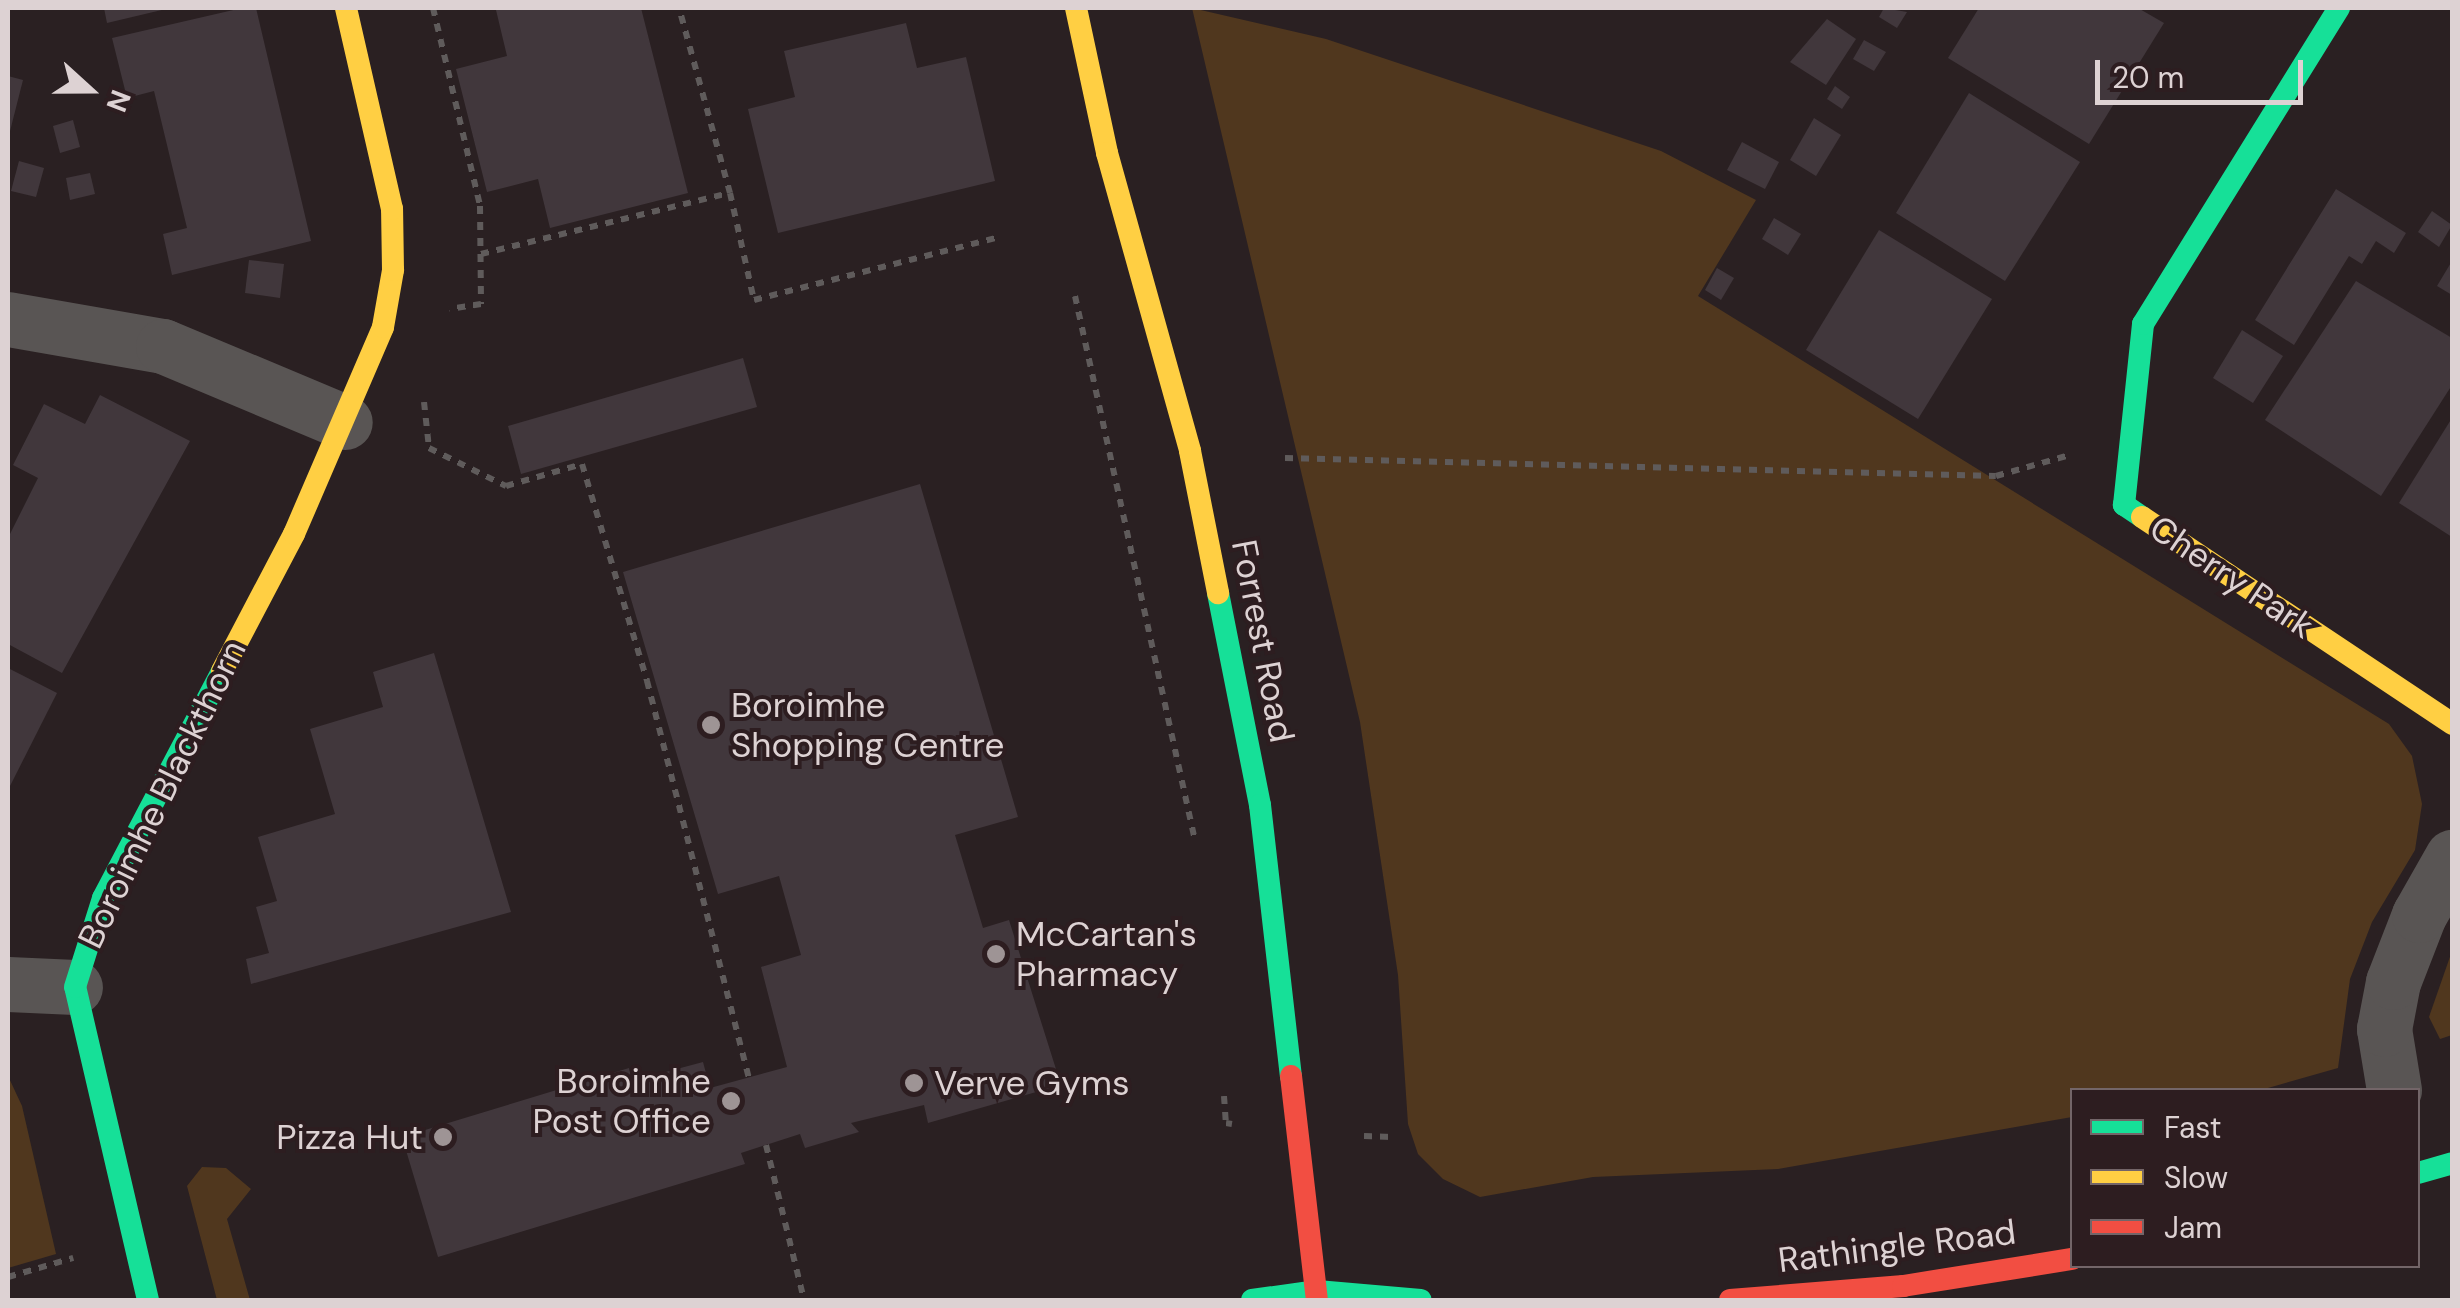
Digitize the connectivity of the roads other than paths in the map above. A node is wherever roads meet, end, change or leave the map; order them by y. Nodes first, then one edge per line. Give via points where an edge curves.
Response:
1 (346, 8) edge
2 (1076, 8) edge
3 (2339, 8) edge
4 (8, 319) edge
5 (345, 422) junction
6 (2452, 724) edge
7 (2452, 857) edge
8 (8, 984) edge
9 (75, 986) junction
10 (2394, 1088) edge
11 (2452, 1162) edge
12 (2420, 1172) edge
13 (2070, 1259) edge
14 (1317, 1296) edge
15 (148, 1300) edge
16 (1252, 1300) edge
17 (1421, 1300) edge
18 (1730, 1300) edge

1 - 5 street, Boroimhe Blackthorn via 392,209 394,270 383,327
2 - 14 street, Forrest Road via 1107,153 1190,451 1253,768
3 - 6 street, Cherry Park via 2143,324 2124,505
4 - 5 street via 163,346
5 - 9 street, Boroimhe Blackthorn via 102,898
7 - 10 street via 2419,915 2393,982 2384,1029
8 - 9 street
9 - 15 street, Boroimhe Blackthorn
11 - 12 street
13 - 18 street, Rathingle Road via 1903,1286
14 - 16 street
14 - 17 street

